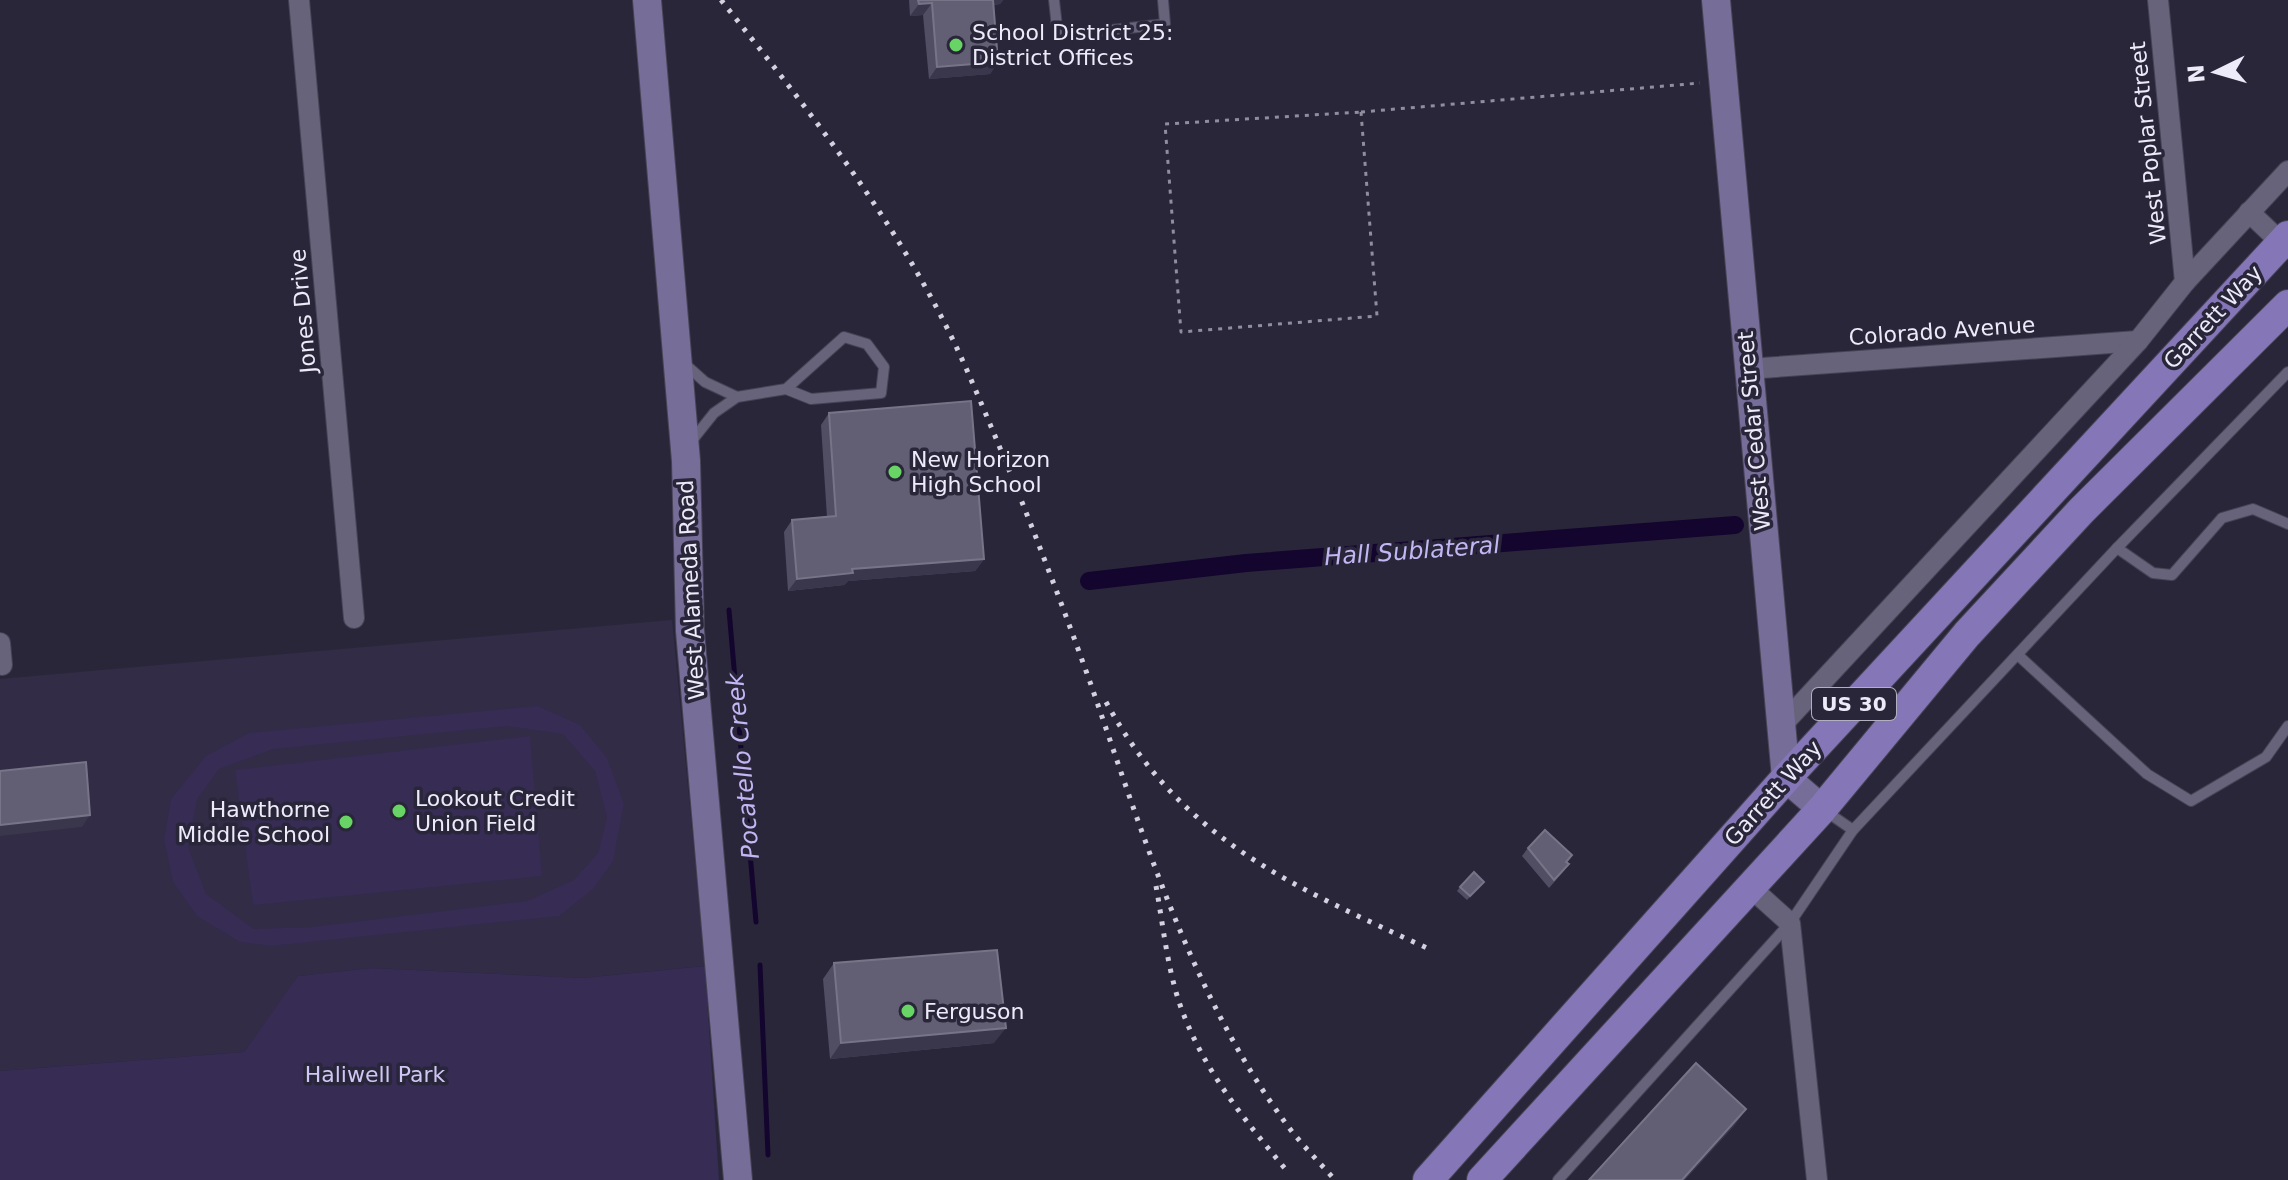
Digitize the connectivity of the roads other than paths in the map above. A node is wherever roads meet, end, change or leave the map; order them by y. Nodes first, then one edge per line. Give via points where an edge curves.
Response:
1 (299, 0) edge
2 (647, 0) edge
3 (1054, 0) edge
4 (1163, 0) edge
5 (1716, 0) edge
6 (2158, 0) edge
7 (2288, 171) edge
8 (2249, 212) junction
9 (2286, 242) edge
10 (2185, 282) junction
11 (2288, 305) edge
12 (2138, 341) junction
13 (676, 352) junction
14 (1748, 369) junction
15 (2288, 372) edge
16 (786, 389) junction
17 (737, 397) junction
18 (685, 451) junction
19 (2288, 524) edge
20 (2117, 548) junction
21 (354, 618) dead end
22 (0, 643) edge
23 (2019, 656) junction
24 (2, 665) dead end
25 (1781, 726) junction
26 (2288, 726) edge
27 (1786, 778) junction
28 (1822, 809) junction
29 (1853, 830) junction
30 (1750, 887) junction
31 (1790, 923) junction
32 (738, 1180) edge
33 (1428, 1180) edge
34 (1482, 1180) edge
35 (1558, 1180) edge
36 (1817, 1180) edge

1 - 21 street, Jones Drive
2 - 13 main road, West Alameda Road
3 - 4 lane via 1058,36 1165,24
5 - 14 main road, West Cedar Street
6 - 10 street, West Poplar Street
7 - 8 street
8 - 9 street
8 - 10 street
9 - 27 main road, Garrett Way / US 30
10 - 12 street
11 - 28 main road, Garrett Way / US 30 via 2008,589
12 - 14 street, Colorado Avenue
12 - 25 street
13 - 17 lane via 693,373
13 - 18 main road, West Alameda Road
14 - 25 main road, West Cedar Street
15 - 20 lane
16 - 16 lane via 811,399 881,393 884,367 867,344 844,337
16 - 17 lane
17 - 18 lane via 714,413
18 - 32 main road, West Alameda Road via 690,631
19 - 20 lane via 2253,509 2222,518 2172,575 2153,573
20 - 23 lane
22 - 24 street
23 - 26 lane via 2147,774 2191,801 2266,757
23 - 29 lane
25 - 27 main road, West Cedar Street
27 - 28 main road
27 - 33 main road, Garrett Way / US 30
28 - 29 lane
28 - 30 main road, Garrett Way / US 30
29 - 31 lane
30 - 31 street
30 - 34 main road, Garrett Way / US 30
31 - 35 lane
31 - 36 street

